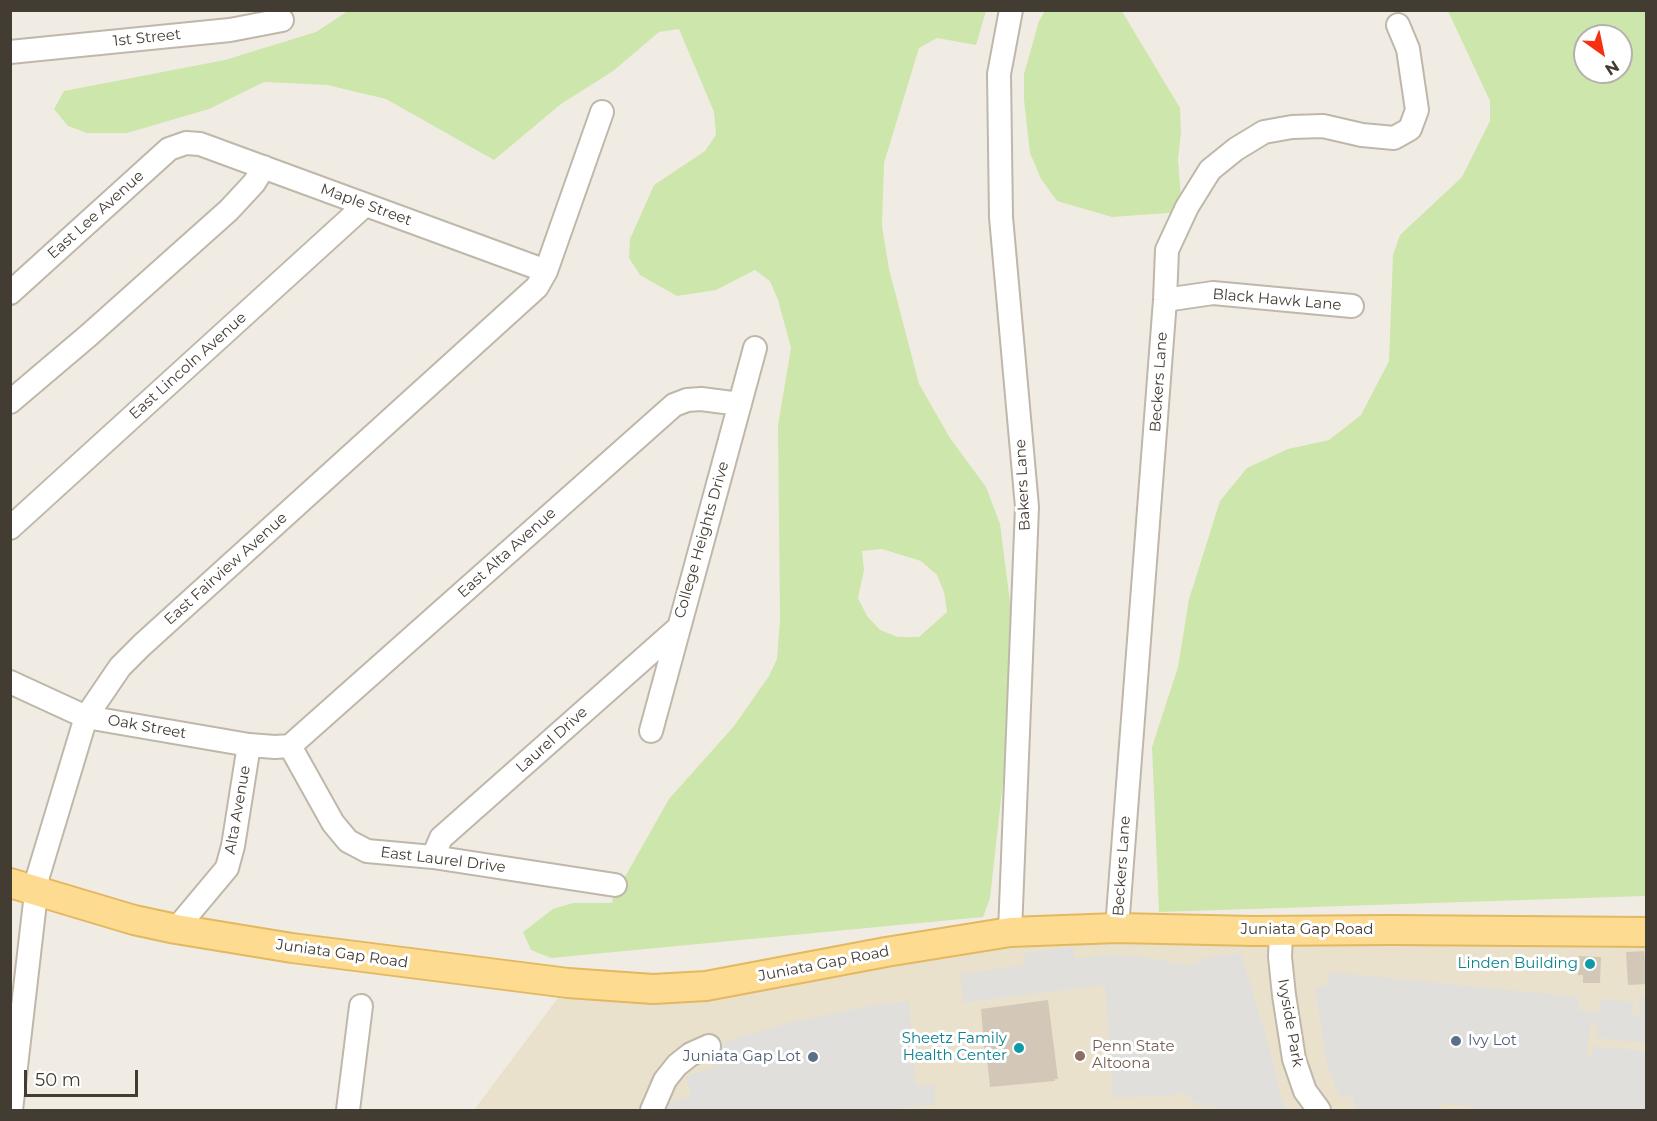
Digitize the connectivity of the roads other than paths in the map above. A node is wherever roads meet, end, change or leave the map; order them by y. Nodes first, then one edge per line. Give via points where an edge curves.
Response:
1 (1011, 10) edge
2 (282, 20) dead end
3 (1398, 25) dead end
4 (10, 52) edge
5 (602, 112) dead end
6 (186, 143) joint
7 (264, 166) junction
8 (365, 205) junction
9 (546, 271) junction
10 (10, 293) edge
11 (1165, 300) junction
12 (1352, 306) dead end
13 (755, 348) dead end
14 (10, 402) edge
15 (740, 404) junction
16 (10, 528) edge
17 (677, 629) junction
18 (10, 682) edge
19 (86, 717) junction
20 (651, 731) dead end
21 (249, 745) junction
22 (290, 746) junction
23 (433, 857) junction
24 (615, 885) dead end
25 (23, 887) edge
26 (1117, 928) junction
27 (176, 929) junction
28 (1281, 931) junction
29 (1010, 932) junction
30 (1647, 932) edge
31 (361, 1006) dead end
32 (709, 1046) dead end
33 (11, 1110) edge
34 (348, 1110) edge
35 (652, 1110) edge
36 (1319, 1110) edge

1 - 29 street, Bakers Lane via 999,74 1001,217 1027,507
2 - 4 street, 1st Street via 230,30
3 - 11 street, Beckers Lane via 1408,49 1417,110 1410,129 1394,138 1323,126 1292,127 1264,132 1236,149 1210,170 1187,207 1167,250
5 - 9 street, East Fairview Avenue
6 - 7 street, Maple Street via 200,144
6 - 10 street, East Lee Avenue via 169,149
7 - 8 street, Maple Street
7 - 14 street via 229,210
8 - 9 street, Maple Street
8 - 16 street, East Lincoln Avenue
9 - 19 street, East Fairview Avenue via 523,300 142,645 120,667
11 - 12 street, Black Hawk Lane via 1213,293
11 - 26 street, Beckers Lane
13 - 15 street, College Heights Drive
15 - 17 street, College Heights Drive
15 - 22 street, East Alta Avenue via 701,399 674,405
17 - 20 street, College Heights Drive
17 - 23 street, Laurel Drive via 441,838
18 - 19 street, Oak Street
19 - 21 street, Oak Street
19 - 25 street, East Fairview Avenue via 38,876
21 - 22 street, Oak Street
21 - 27 street, Alta Avenue via 226,868
22 - 23 street, East Laurel Drive via 333,823 348,842 367,851
23 - 24 street, East Laurel Drive
25 - 27 main road, Juniata Gap Road
25 - 33 street, East Fairview Avenue
26 - 28 main road, Juniata Gap Road
26 - 29 main road, Juniata Gap Road
27 - 29 main road, Juniata Gap Road via 568,983 653,989 706,986
28 - 30 main road, Juniata Gap Road
28 - 36 street, Ivyside Park via 1280,957 1294,1059 1305,1091
31 - 34 street
32 - 35 street via 677,1065 665,1080

